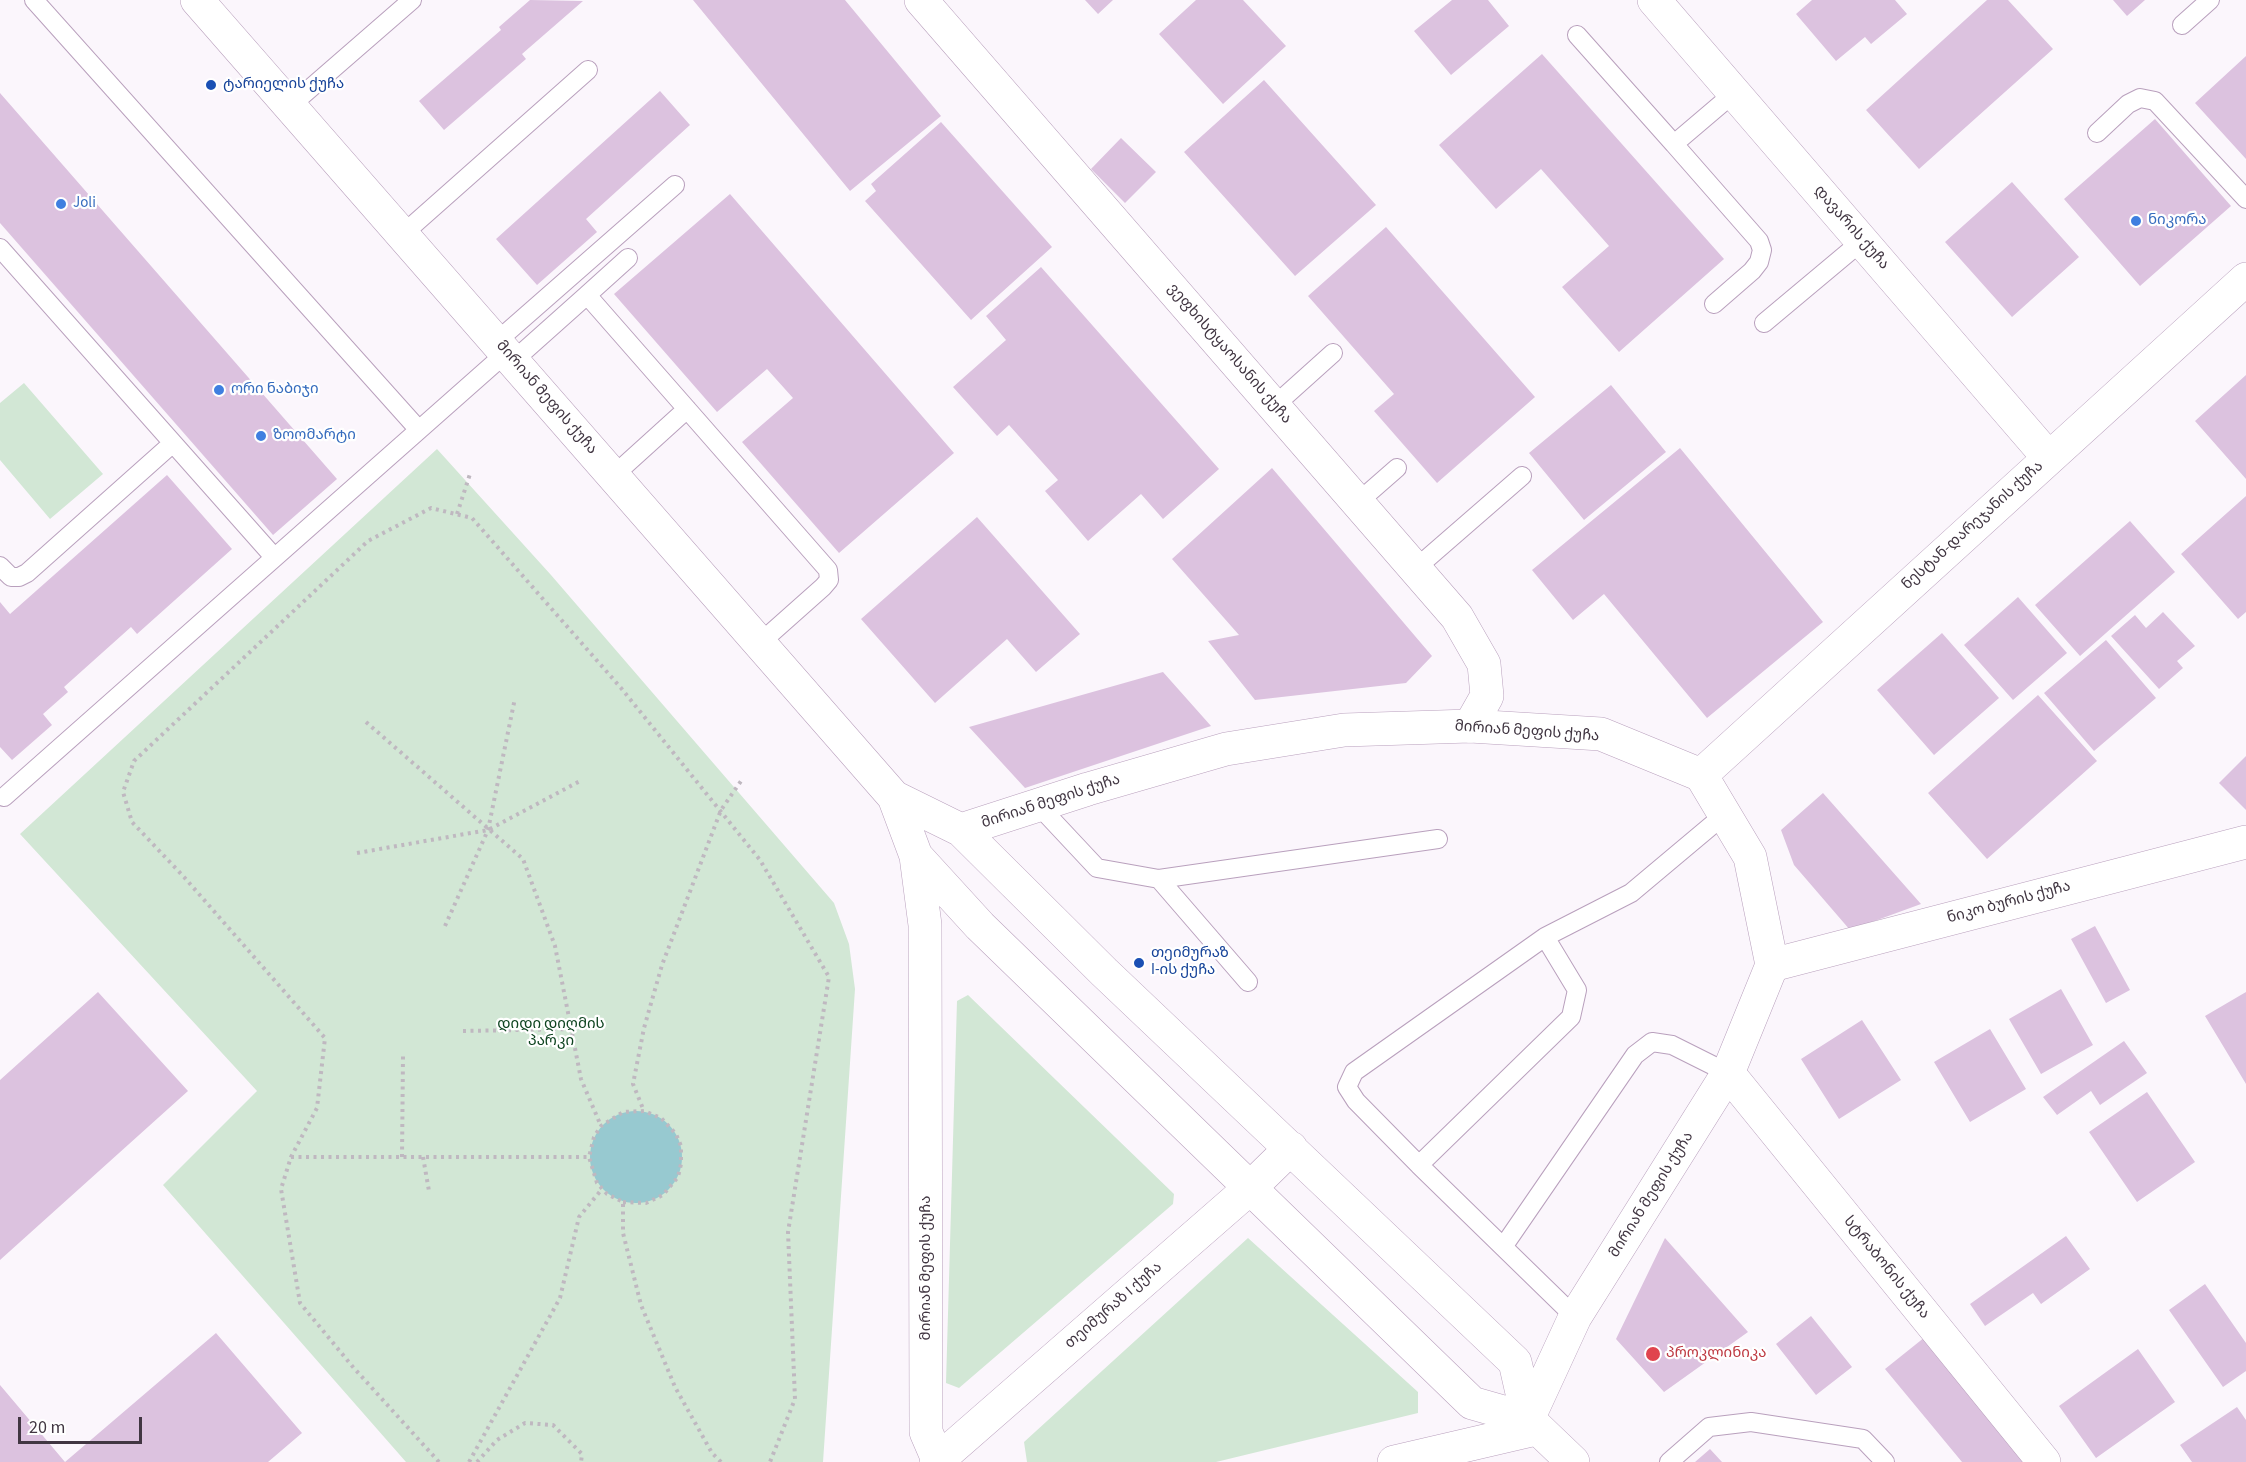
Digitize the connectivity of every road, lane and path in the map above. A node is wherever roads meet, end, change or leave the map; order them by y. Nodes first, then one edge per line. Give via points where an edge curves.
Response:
1 (34, 0) edge
2 (198, 0) edge
3 (412, 0) edge
4 (921, 0) edge
5 (1654, 0) edge
6 (2210, 0) edge
7 (2182, 25) dead end
8 (1577, 34) dead end
9 (588, 69) dead end
10 (1734, 93) junction
11 (290, 106) junction
12 (2097, 133) dead end
13 (1674, 144) junction
14 (675, 186) dead end
15 (2246, 199) edge
16 (403, 234) junction
17 (1862, 241) junction
18 (0, 248) edge
19 (628, 258) dead end
20 (2246, 279) edge
21 (587, 295) junction
22 (1714, 304) dead end
23 (1764, 322) dead end
24 (505, 352) junction
25 (1333, 353) dead end
26 (1274, 406) junction
27 (687, 409) junction
28 (419, 430) junction
29 (173, 443) junction
30 (2048, 457) junction
31 (1397, 468) dead end
32 (470, 474) dead end
33 (613, 476) junction
34 (1522, 476) dead end
35 (1357, 503) junction
36 (457, 514) junction
37 (274, 557) junction
38 (0, 566) edge
39 (1415, 569) junction
40 (760, 643) junction
41 (515, 698) dead end
42 (366, 722) dead end
43 (1470, 726) junction
44 (1701, 775) junction
45 (582, 780) dead end
46 (741, 781) dead end
47 (4, 797) dead end
48 (894, 797) junction
49 (1038, 805) junction
50 (721, 810) junction
51 (1724, 814) junction
52 (488, 830) junction
53 (961, 830) junction
54 (1438, 839) dead end
55 (2246, 842) edge
56 (357, 853) dead end
57 (916, 856) junction
58 (1159, 879) junction
59 (445, 926) dead end
60 (1545, 937) junction
61 (1772, 965) junction
62 (1248, 982) dead end
63 (573, 1029) junction
64 (463, 1031) dead end
65 (403, 1056) dead end
66 (1728, 1073) junction
67 (644, 1111) junction
68 (601, 1126) junction
69 (1290, 1148) junction
70 (291, 1157) junction
71 (402, 1157) junction
72 (423, 1157) junction
73 (589, 1157) junction
74 (1419, 1165) junction
75 (1250, 1188) junction
76 (602, 1189) junction
77 (429, 1191) dead end
78 (623, 1202) junction
79 (1503, 1247) junction
80 (1575, 1317) junction
81 (1532, 1424) junction
82 (439, 1462) edge
83 (469, 1462) edge
84 (477, 1462) edge
85 (581, 1462) edge
86 (721, 1462) edge
87 (770, 1462) edge
88 (938, 1462) edge
89 (1394, 1462) edge
90 (1573, 1462) edge
91 (1669, 1462) edge
92 (1885, 1462) edge
93 (2044, 1462) edge

1 - 28 lane
2 - 11 street, მირიან მეფის ქუჩა
3 - 11 lane
4 - 26 street, ვეფხისტყაოსანის ქუჩა
5 - 10 street, დავარის ქუჩა
6 - 7 lane
8 - 13 lane
9 - 16 lane
10 - 13 lane
10 - 17 street, დავარის ქუჩა
11 - 16 street, მირიან მეფის ქუჩა
12 - 15 lane via 2128,104 2140,98 2155,101
13 - 22 lane via 1759,241 1762,250 1752,271
14 - 24 lane
16 - 24 street, მირიან მეფის ქუჩა
17 - 23 lane
17 - 30 street, დავარის ქუჩა
18 - 29 lane
19 - 21 lane
20 - 30 street, ნესტან-დარეჯანის ქუჩა
21 - 24 lane
21 - 27 lane
24 - 28 lane
24 - 33 street, მირიან მეფის ქუჩა
25 - 26 lane
26 - 35 street, ვეფხისტყაოსანის ქუჩა
27 - 33 lane
27 - 40 lane via 828,570 829,580 823,587
28 - 37 lane
29 - 37 lane
29 - 38 lane via 27,573 11,577
30 - 44 street, ნესტან-დარეჯანის ქუჩა
31 - 35 lane
32 - 36 path
33 - 40 street, მირიან მეფის ქუჩა
34 - 39 lane
35 - 39 street, ვეფხისტყაოსანის ქუჩა
36 - 50 path via 472,518 536,588
36 - 70 path via 431,508 369,541 134,761 123,792 132,822 325,1038 318,1108
37 - 47 lane
39 - 43 street, ვეფხისტყაოსანის ქუჩა via 1458,617 1484,664 1487,696
40 - 48 street, მირიან მეფის ქუჩა
41 - 52 path
42 - 52 path
43 - 44 street, მირიან მეფის ქუჩა via 1601,734
43 - 49 street, მირიან მეფის ქუჩა via 1344,730 1226,749
44 - 51 street
45 - 52 path
46 - 50 path
48 - 53 street, მირიან მეფის ქუჩა
48 - 57 street, მირიან მეფის ქუჩა
49 - 53 street, მირიან მეფის ქუჩა
49 - 58 lane via 1097,868
50 - 67 path via 662,965 644,1028 633,1084
50 - 87 path via 760,860 829,977 788,1232 795,1399
51 - 60 lane via 1631,893
51 - 61 street via 1750,857
52 - 56 path
52 - 59 path
52 - 63 path via 523,859 555,946
53 - 69 street, მირიან მეფის ქუჩა
54 - 58 lane
55 - 61 street, ნიკო ბურის ქუჩა
57 - 75 street, მირიან მეფის ქუჩა via 980,926
57 - 88 street, მირიან მეფის ქუჩა via 925,925 926,1432
58 - 62 lane
60 - 74 lane via 1577,990 1571,1017
60 - 74 lane via 1354,1072 1347,1087 1356,1101
61 - 66 street, მირიან მეფის ქუჩა
63 - 64 path
63 - 68 path via 582,1079
65 - 71 path
66 - 79 lane via 1672,1045 1652,1042 1635,1055
66 - 80 street, მირიან მეფის ქუჩა
66 - 93 street, სტრაბონის ქუჩა
67 - 68 path via 623,1112
67 - 78 path via 661,1118 676,1134 681,1146 678,1177 663,1195 646,1203
68 - 73 path
69 - 75 street, თეიმურაზ I ქუჩა
69 - 81 street, მირიან მეფის ქუჩა via 1515,1362
70 - 71 path
70 - 82 path via 281,1189 300,1302
71 - 72 path
72 - 73 path
72 - 77 path
73 - 76 path via 592,1175
74 - 79 lane
75 - 81 street, მირიან მეფის ქუჩა via 1472,1403
75 - 88 street, თეიმურაზ I ქუჩა
76 - 78 path
76 - 83 path via 579,1217 560,1298
78 - 86 path via 622,1233 641,1305 675,1387
79 - 80 lane
80 - 81 street, მირიან მეფის ქუჩა
81 - 89 street
81 - 90 street, მირიან მეფის ქუჩა
84 - 85 path via 497,1440 525,1423 553,1425 582,1454
91 - 92 lane via 1709,1427 1751,1422 1863,1439

